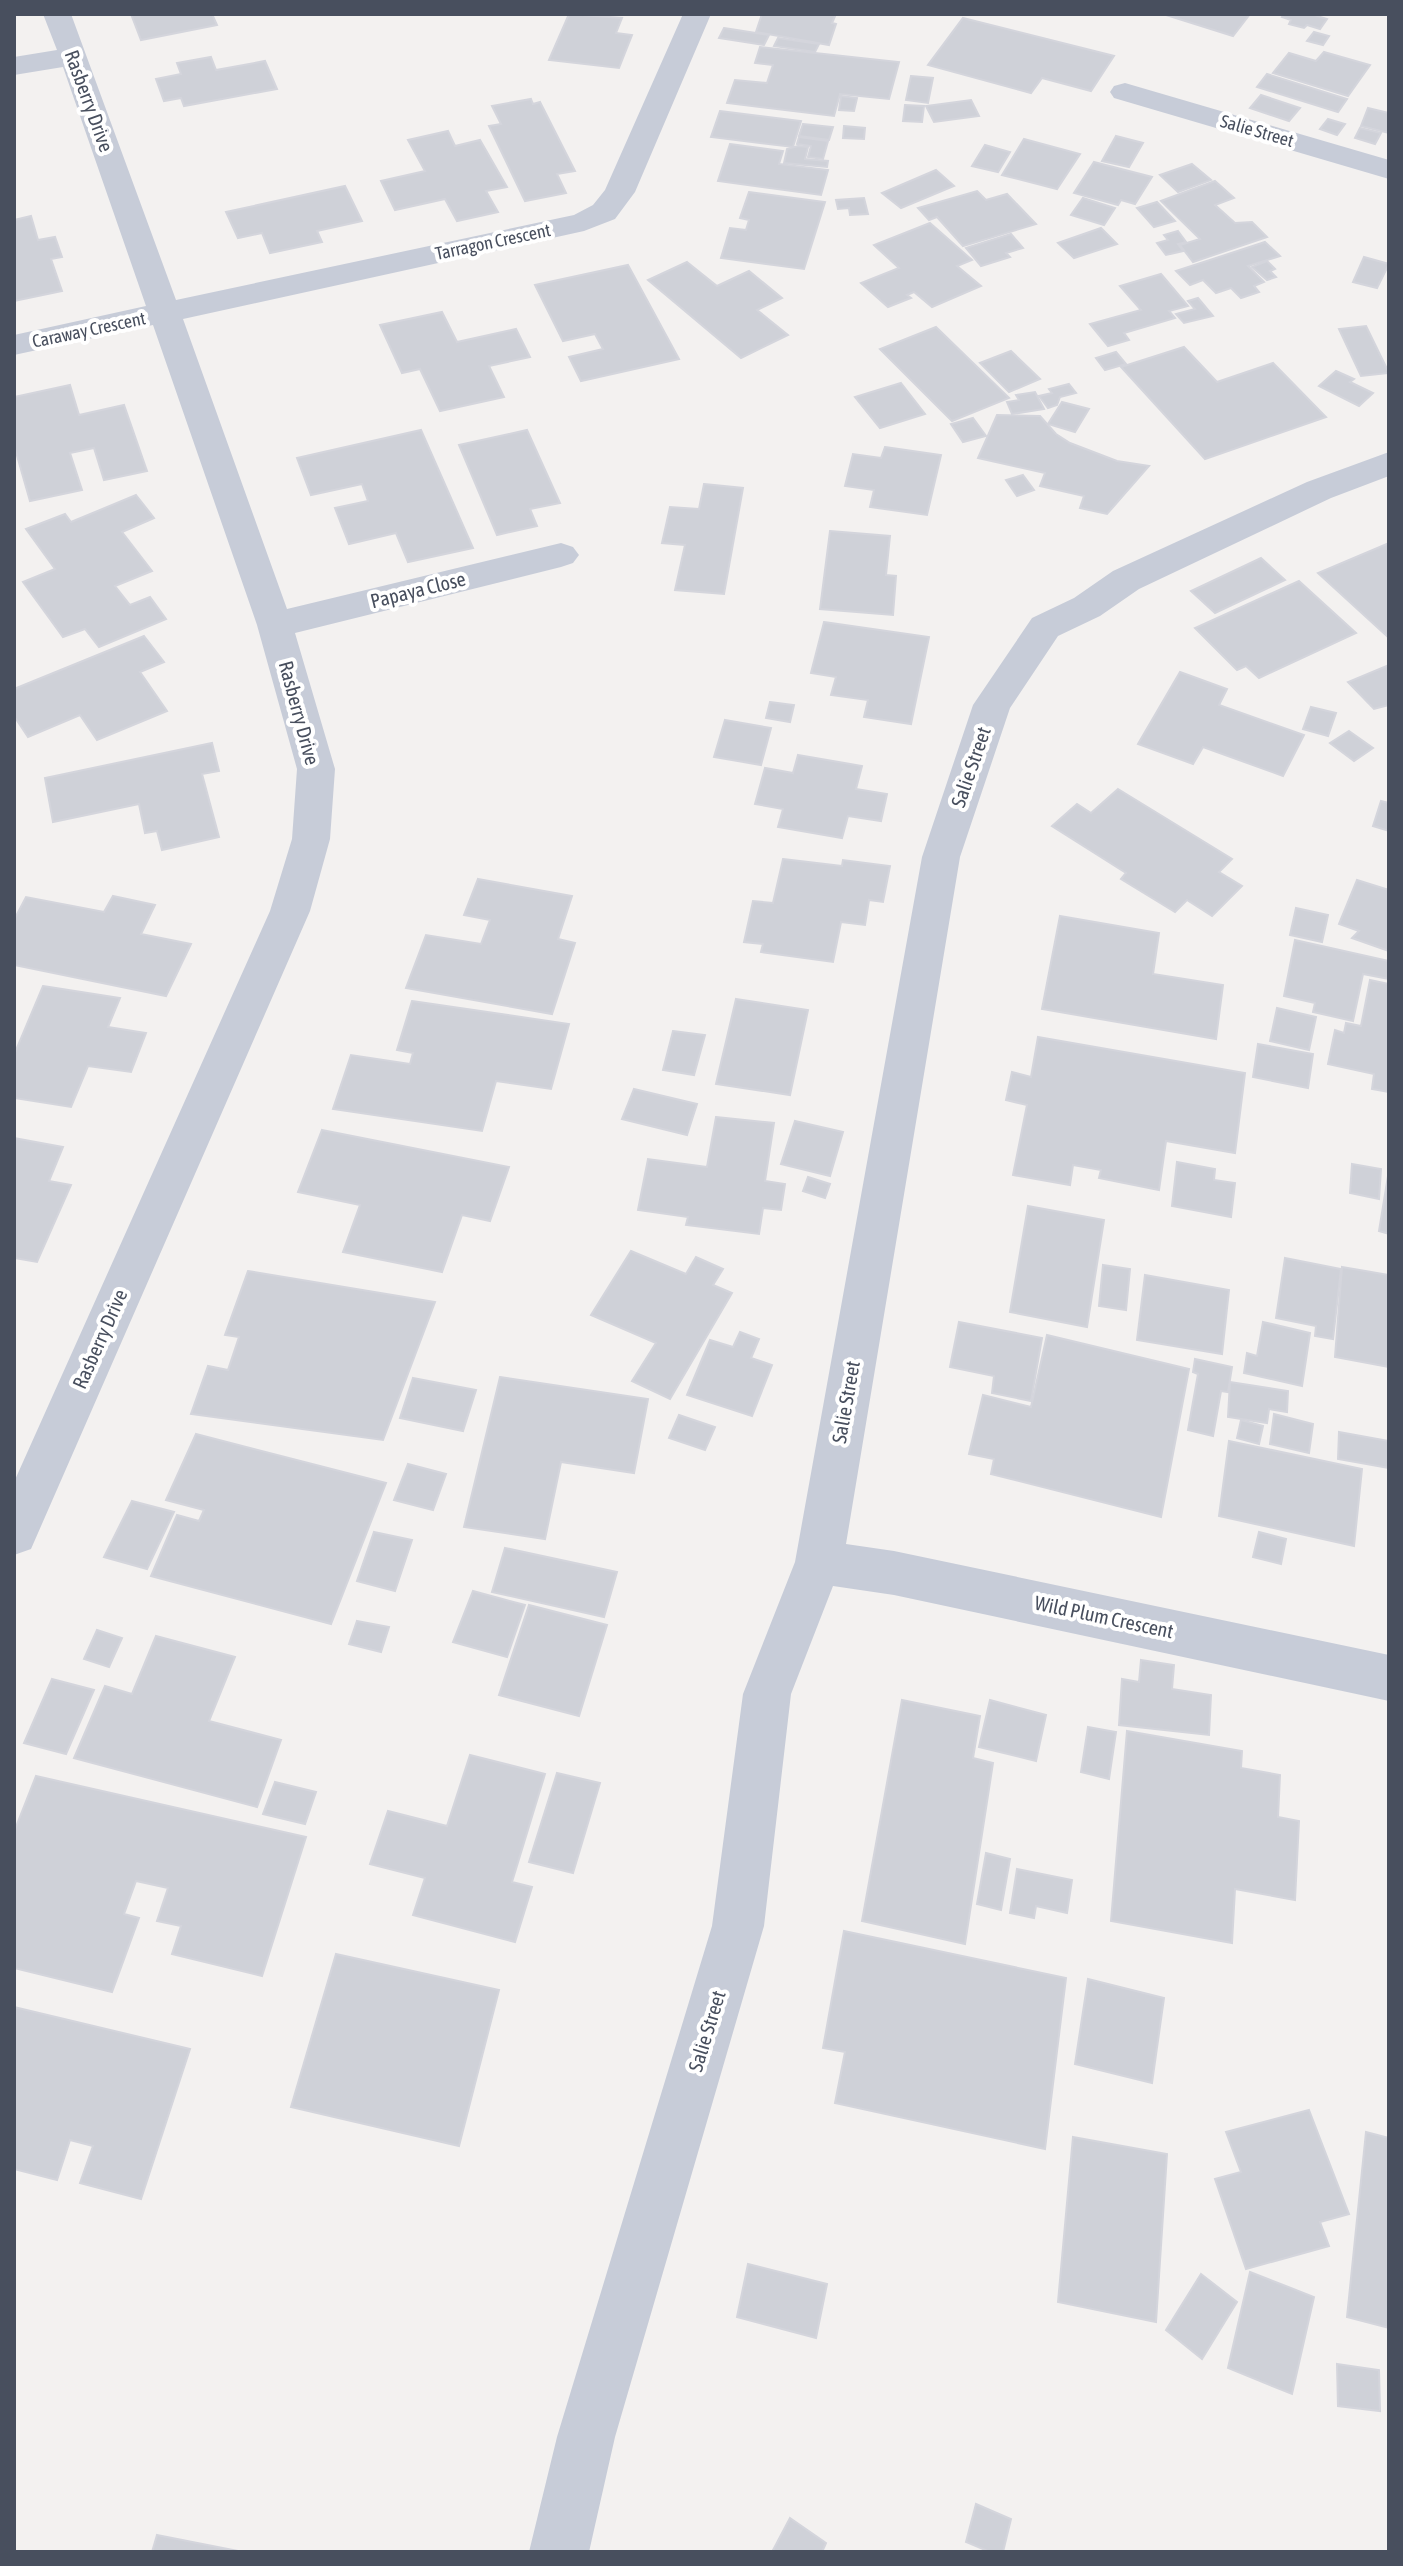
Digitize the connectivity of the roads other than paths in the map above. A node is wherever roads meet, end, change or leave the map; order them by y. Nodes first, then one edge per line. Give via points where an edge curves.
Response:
1 (57, 14) edge
2 (697, 14) edge
3 (74, 56) junction
4 (14, 66) edge
5 (1125, 92) dead end
6 (1389, 170) edge
7 (165, 314) junction
8 (14, 345) edge
9 (1389, 463) edge
10 (561, 555) dead end
11 (275, 625) junction
12 (18, 1516) edge
13 (819, 1562) junction
14 (1389, 1678) edge
15 (559, 2552) edge

1 - 3 street, Rasberry Drive
2 - 7 street, Tarragon Crescent via 620,192 604,212 584,222
3 - 4 street
3 - 7 street, Rasberry Drive
5 - 6 street, Salie Street
7 - 8 street, Caraway Crescent
7 - 11 street, Rasberry Drive
9 - 13 street, Salie Street via 1126,580 1045,627 992,705 941,857
10 - 11 street, Papaya Close
11 - 12 street, Rasberry Drive via 316,769 311,839 290,911
13 - 14 street, Wild Plum Crescent via 894,1573
13 - 15 street, Salie Street via 767,1694 738,1926 586,2437

